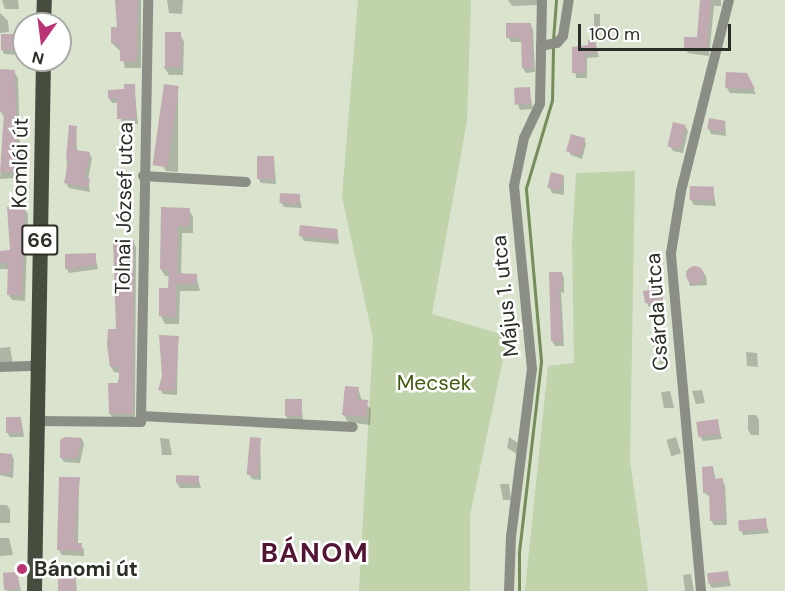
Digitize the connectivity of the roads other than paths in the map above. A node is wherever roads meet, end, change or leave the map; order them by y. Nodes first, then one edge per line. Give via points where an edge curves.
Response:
1 (148, 0) edge
2 (542, 0) edge
3 (568, 0) edge
4 (729, 0) edge
5 (549, 44) junction
6 (43, 72) edge
7 (143, 176) junction
8 (246, 182) dead end
9 (37, 366) junction
10 (0, 367) edge
11 (141, 416) junction
12 (37, 421) junction
13 (353, 427) dead end
14 (34, 591) edge
15 (509, 591) edge
16 (700, 591) edge

1 - 7 street, Tolnai József utca
2 - 5 street, Május 1. utca
3 - 5 street via 563,36
4 - 16 street, Csárda utca via 681,191 671,253
5 - 15 street, Május 1. utca via 540,103 524,138 514,186 532,369 510,547
6 - 9 main road, Komlói út / 66
7 - 8 street
7 - 11 street, Tolnai József utca
9 - 10 street
9 - 12 main road, Komlói út / 66
11 - 12 street via 141,422
11 - 13 street
12 - 14 main road, Komlói út / 66

